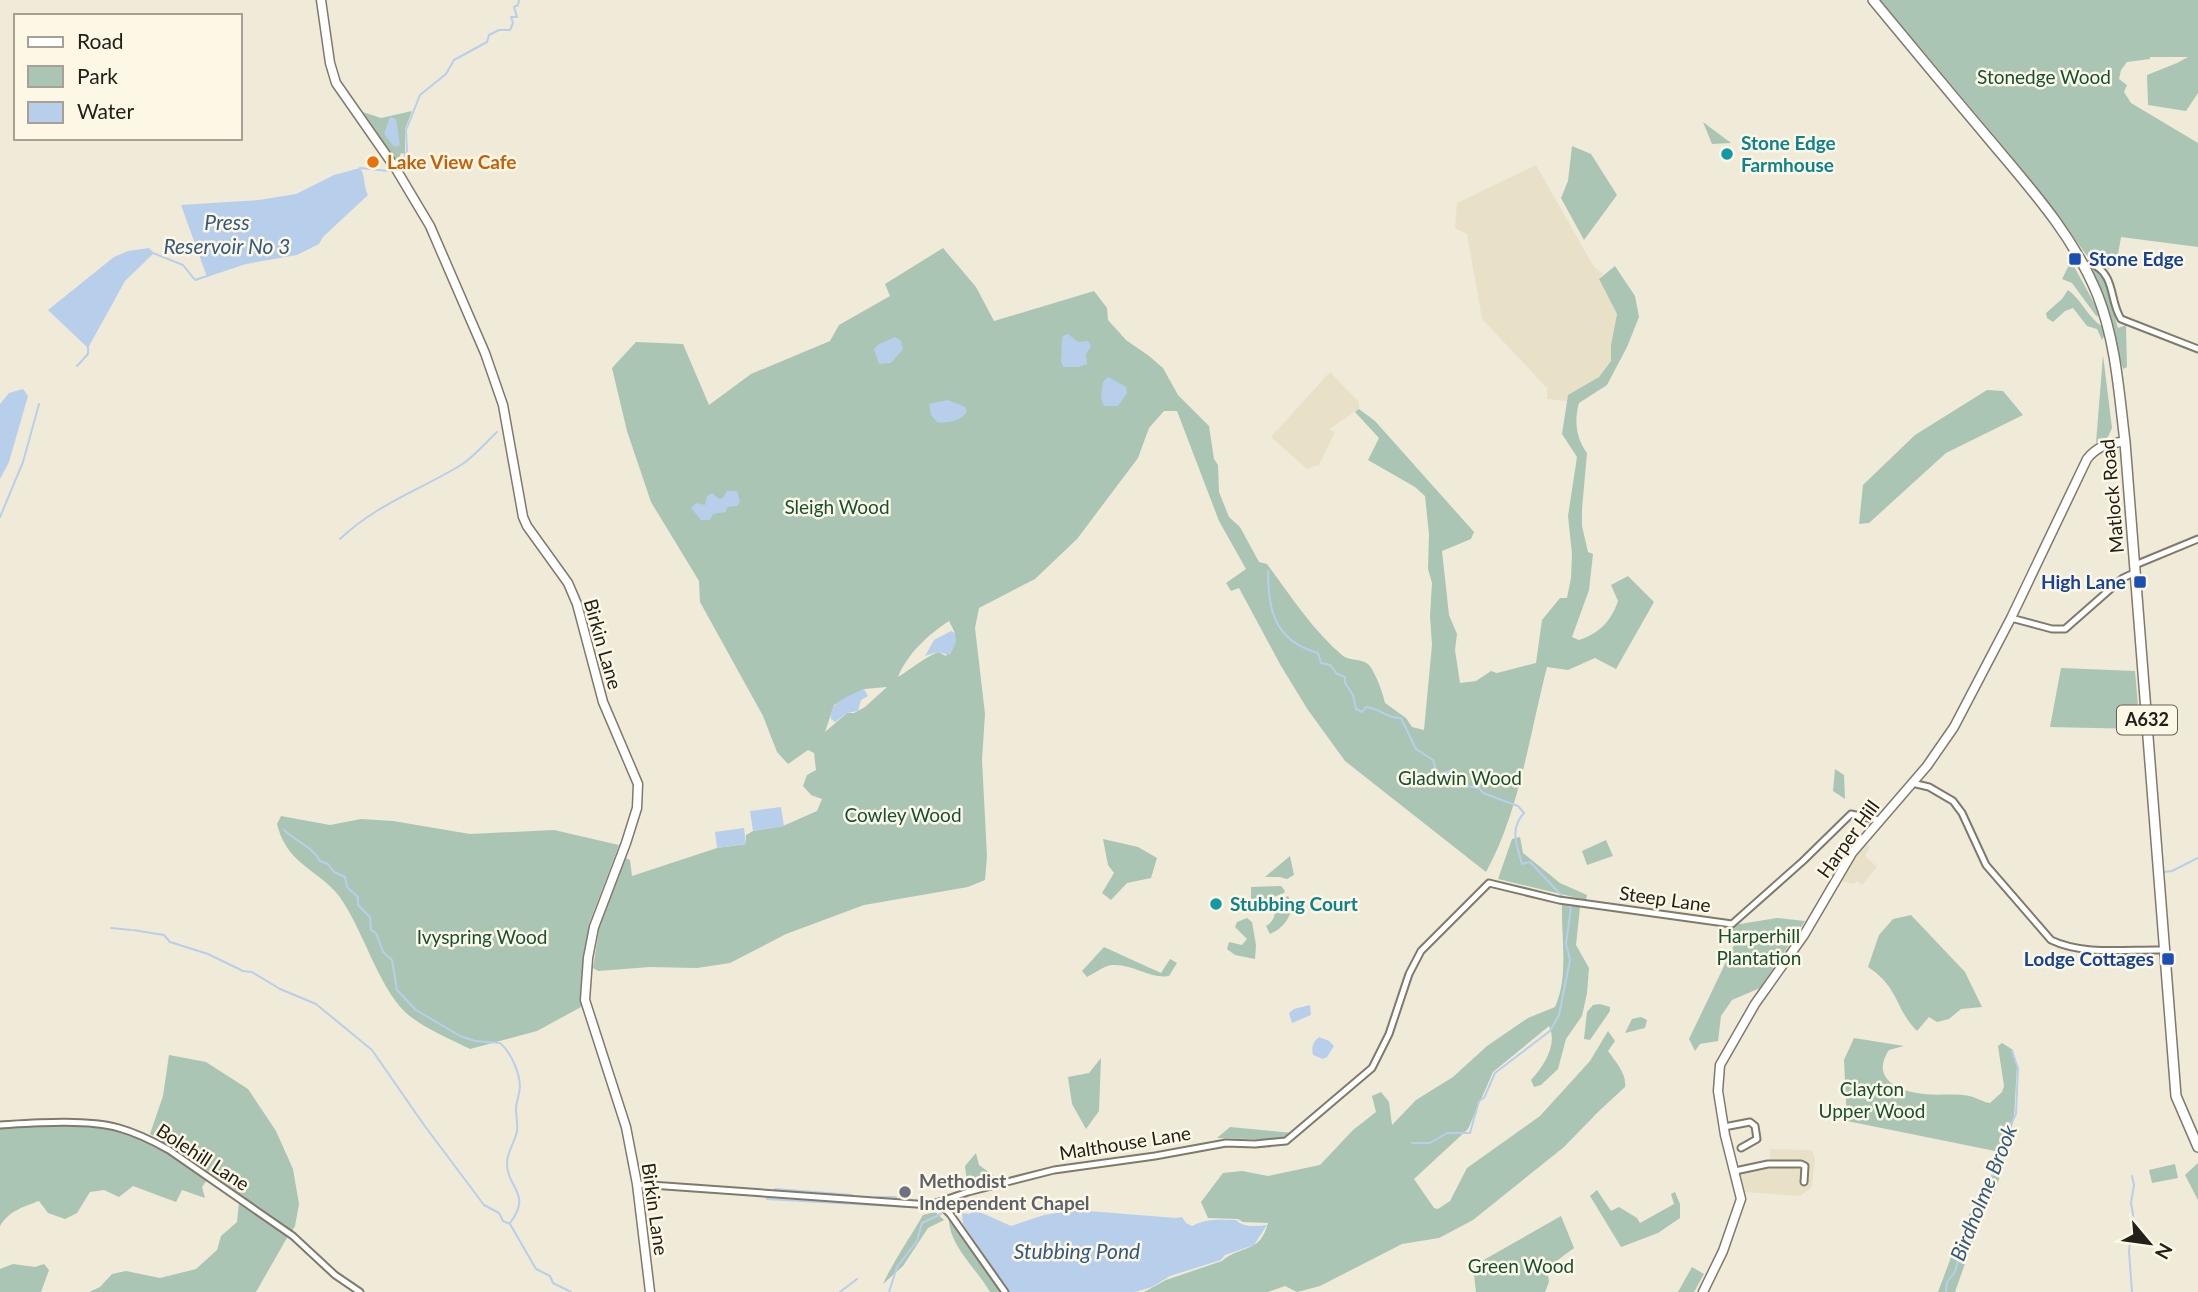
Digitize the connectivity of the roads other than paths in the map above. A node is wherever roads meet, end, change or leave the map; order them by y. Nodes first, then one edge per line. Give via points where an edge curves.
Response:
1 (321, 0) edge
2 (1873, 0) edge
3 (2084, 266) junction
4 (2198, 349) edge
5 (2125, 442) junction
6 (2198, 539) edge
7 (2135, 569) junction
8 (2011, 618) junction
9 (1912, 783) junction
10 (1878, 820) junction
11 (1489, 883) joint
12 (2165, 950) junction
13 (0, 1125) edge
14 (1724, 1126) junction
15 (2198, 1147) edge
16 (1741, 1149) dead end
17 (1735, 1171) junction
18 (1804, 1182) dead end
19 (637, 1184) junction
20 (956, 1198) junction
21 (939, 1203) junction
22 (950, 1214) junction
23 (360, 1292) edge
24 (650, 1292) edge
25 (1005, 1292) edge
26 (1703, 1292) edge

1 - 19 street, Birkin Lane via 336,83 430,226 485,353 503,405 523,517 568,583 603,702 638,784 637,807 594,927 585,1000 624,1119
2 - 3 main road, Matlock Road / A632 via 2048,210
3 - 4 street via 2101,268 2121,319
3 - 5 main road, Matlock Road / A632 via 2108,326
5 - 7 main road, Matlock Road / A632
5 - 8 street, Harper Hill via 2104,445 2088,458
6 - 7 street
7 - 8 street via 2065,629
7 - 12 main road, Matlock Road / A632
8 - 9 street, Harper Hill via 1954,727
9 - 10 street, Harper Hill
9 - 12 street via 1953,801 1986,865 2051,940 2083,948
10 - 11 street, Steep Lane via 1851,814 1732,924 1559,900
10 - 14 street, Harper Hill via 1852,853 1720,1065 1718,1091
11 - 20 street, Malthouse Lane via 1421,951 1372,1068 1286,1141 1226,1143 1054,1170
12 - 15 main road, Matlock Road / A632 via 2176,1096
13 - 23 street, Bolehill Lane via 113,1127 148,1139 293,1236
14 - 16 street via 1750,1122 1755,1126 1757,1139
14 - 17 street, Harper Hill
17 - 18 street via 1801,1164 1805,1166
17 - 26 street, Harper Hill via 1741,1204
19 - 21 street, Malthouse Lane
19 - 24 street, Birkin Lane
20 - 21 street, Malthouse Lane
20 - 22 street
21 - 22 street
22 - 25 street

